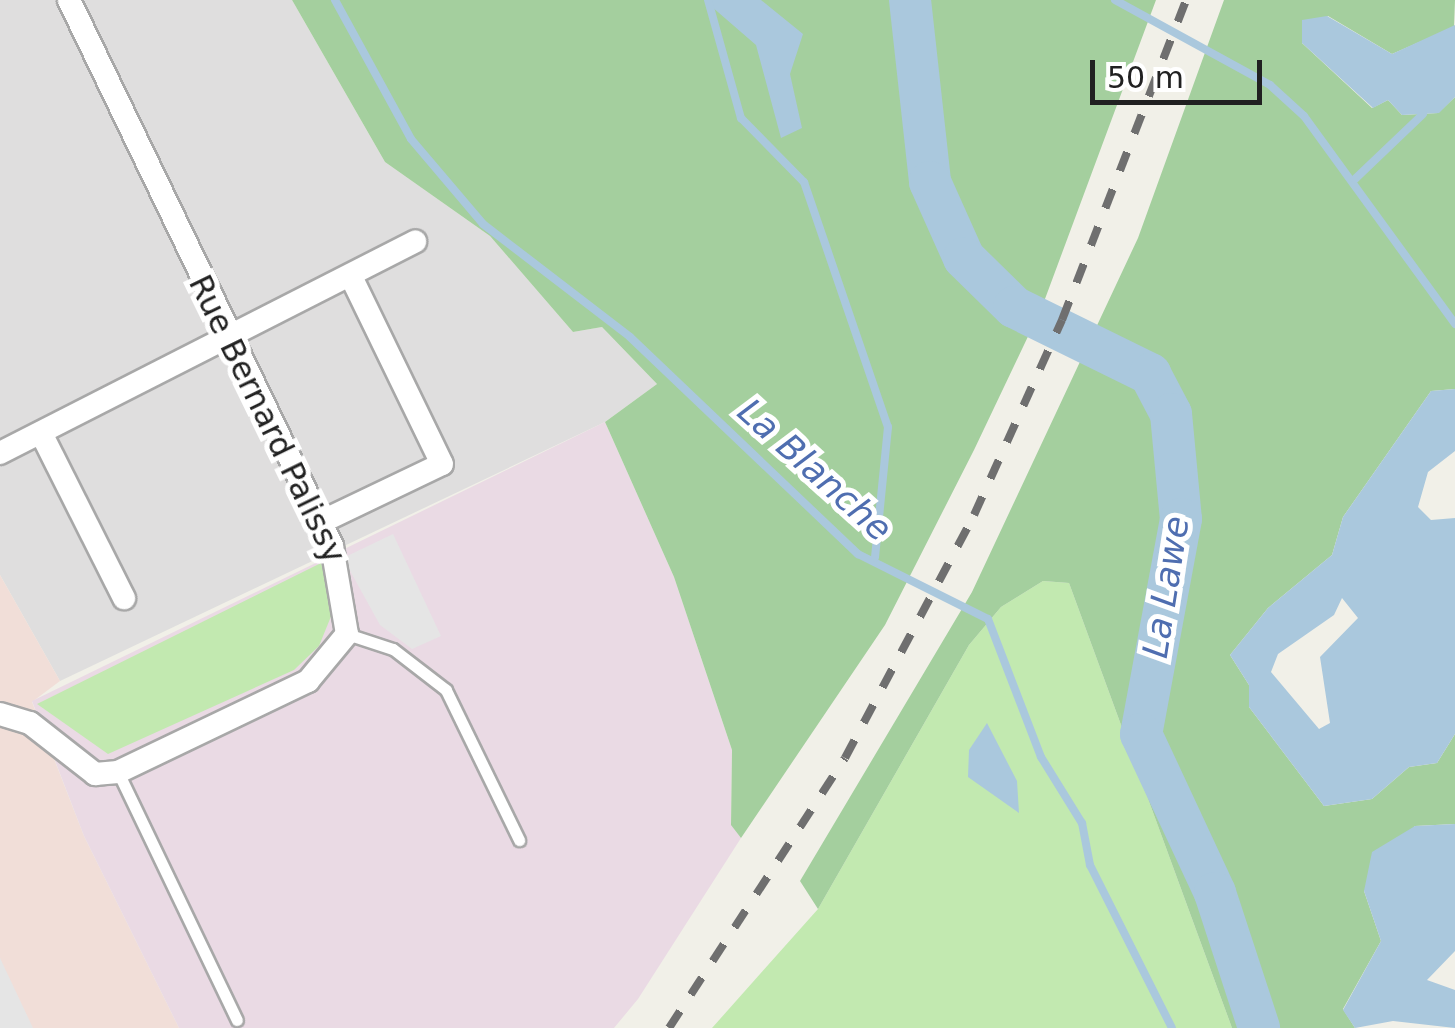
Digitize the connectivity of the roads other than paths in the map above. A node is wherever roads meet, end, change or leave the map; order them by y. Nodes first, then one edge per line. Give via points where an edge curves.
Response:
1 (69, 0) edge
2 (415, 242) dead end
3 (350, 277) junction
4 (230, 340) junction
5 (41, 432) junction
6 (0, 452) edge
7 (321, 522) junction
8 (124, 598) dead end
9 (346, 634) junction
10 (0, 714) edge
11 (118, 772) junction
12 (519, 840) dead end
13 (237, 1020) dead end

1 - 4 street, Rue Bernard Palissy
2 - 3 street
3 - 4 street
3 - 7 street via 442,464
4 - 5 street
4 - 7 street, Rue Bernard Palissy
5 - 6 street
5 - 8 street
7 - 9 street, Rue Bernard Palissy via 346,586
9 - 11 street via 308,681
9 - 12 lane via 393,649 446,690
10 - 11 street via 30,723 95,774
11 - 13 lane

